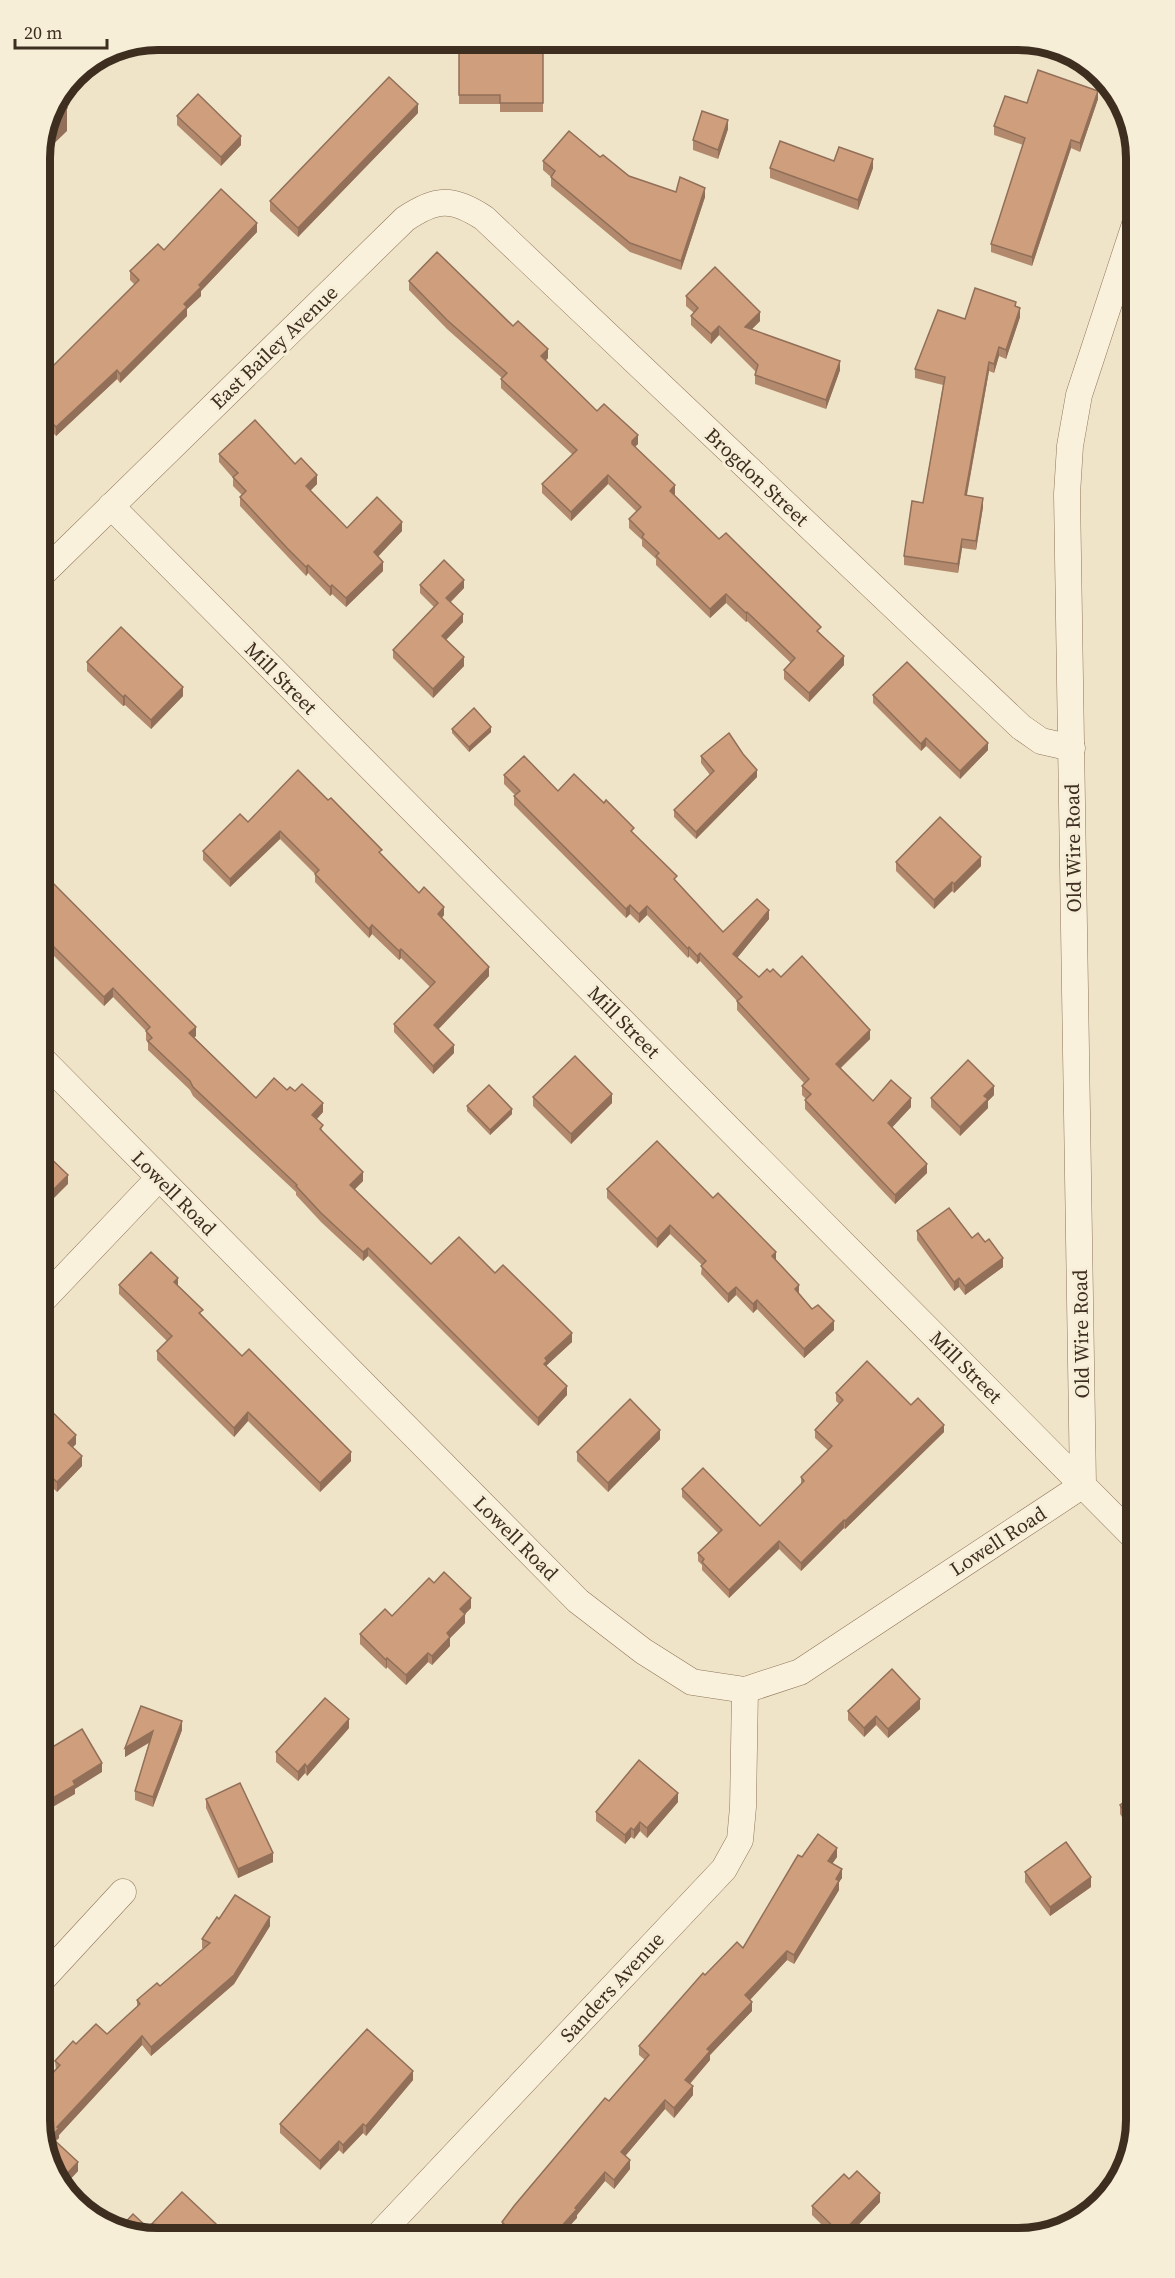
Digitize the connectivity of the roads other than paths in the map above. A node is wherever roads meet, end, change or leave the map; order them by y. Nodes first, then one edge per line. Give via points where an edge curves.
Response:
1 (445, 202) joint
2 (1126, 251) edge
3 (111, 506) junction
4 (50, 566) edge
5 (1072, 748) junction
6 (50, 1067) edge
7 (159, 1178) junction
8 (50, 1292) edge
9 (1083, 1485) junction
10 (1126, 1529) edge
11 (745, 1690) junction
12 (123, 1892) dead end
13 (50, 1971) edge
14 (385, 2228) edge

1 - 3 street, East Bailey Avenue via 424,206 405,219
1 - 5 street, Brogdon Street via 466,206 484,218 1021,728 1041,741
2 - 5 street, Old Wire Road via 1079,394 1070,446 1067,494
3 - 4 street, East Bailey Avenue
3 - 9 street, Mill Street
5 - 9 street, Old Wire Road
6 - 7 street, Lowell Road
7 - 8 street
7 - 11 street, Lowell Road via 578,1601 643,1651 692,1682
9 - 10 street, Mill Street
9 - 11 street, Lowell Road via 800,1672
11 - 14 street, Sanders Avenue via 740,1840 724,1869
12 - 13 street

